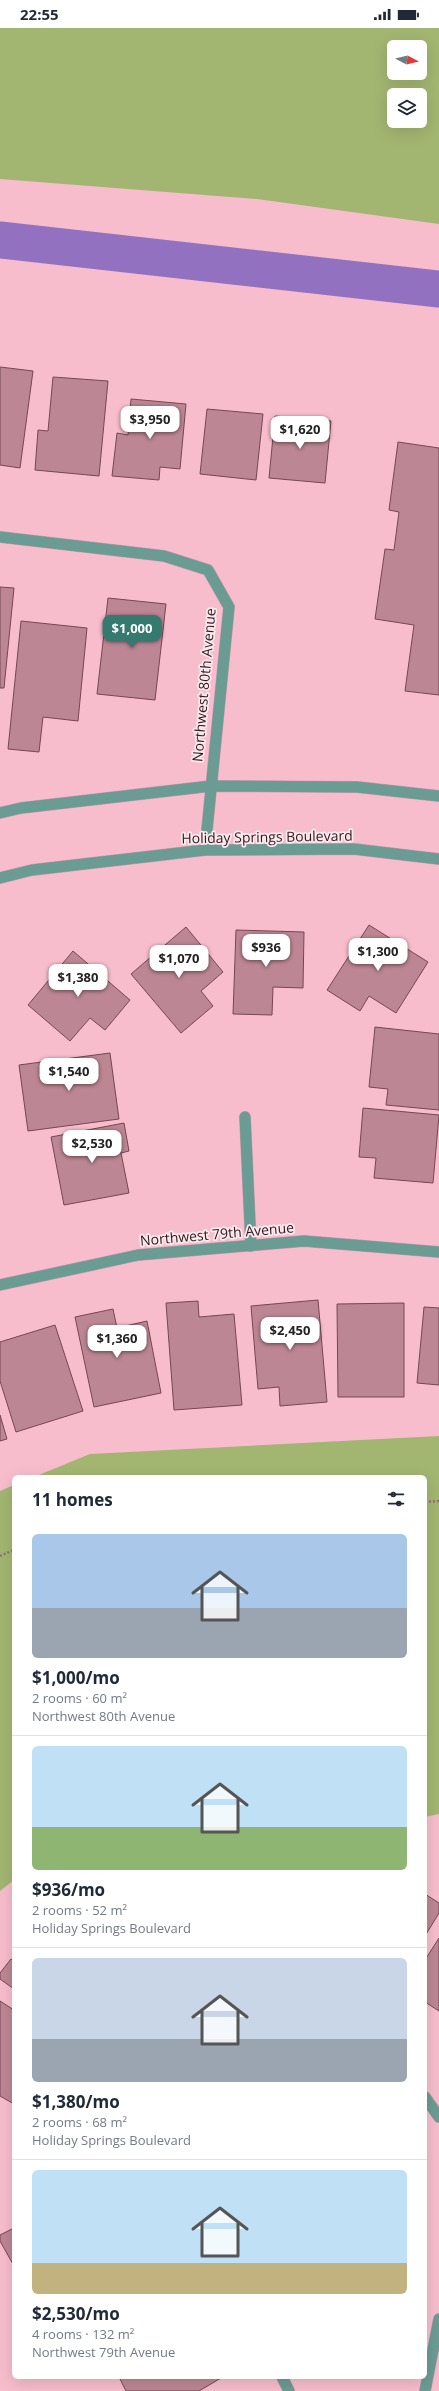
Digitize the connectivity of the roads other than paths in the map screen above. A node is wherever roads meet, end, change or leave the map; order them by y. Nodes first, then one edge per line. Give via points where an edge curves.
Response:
1 (0, 537) edge
2 (211, 786) junction
3 (439, 796) edge
4 (0, 814) edge
5 (205, 850) junction
6 (439, 859) edge
7 (0, 878) edge
8 (244, 1117) dead end
9 (251, 1246) junction
10 (439, 1252) edge
11 (0, 1285) edge
12 (427, 2101) edge
13 (439, 2117) edge
14 (439, 2319) edge
15 (283, 2379) edge
16 (289, 2391) edge
17 (425, 2391) edge

1 - 2 street, Northwest 80th Avenue via 164,556 208,570 229,607
2 - 3 street via 357,787
2 - 4 street via 21,808
2 - 5 street, Northwest 80th Avenue
5 - 6 street, Holiday Springs Boulevard via 354,849
5 - 7 street, Holiday Springs Boulevard via 32,870
8 - 9 street
9 - 10 street, Northwest 79th Avenue via 304,1242
9 - 11 street, Northwest 79th Avenue via 138,1255
12 - 13 street
14 - 17 street
15 - 16 street

